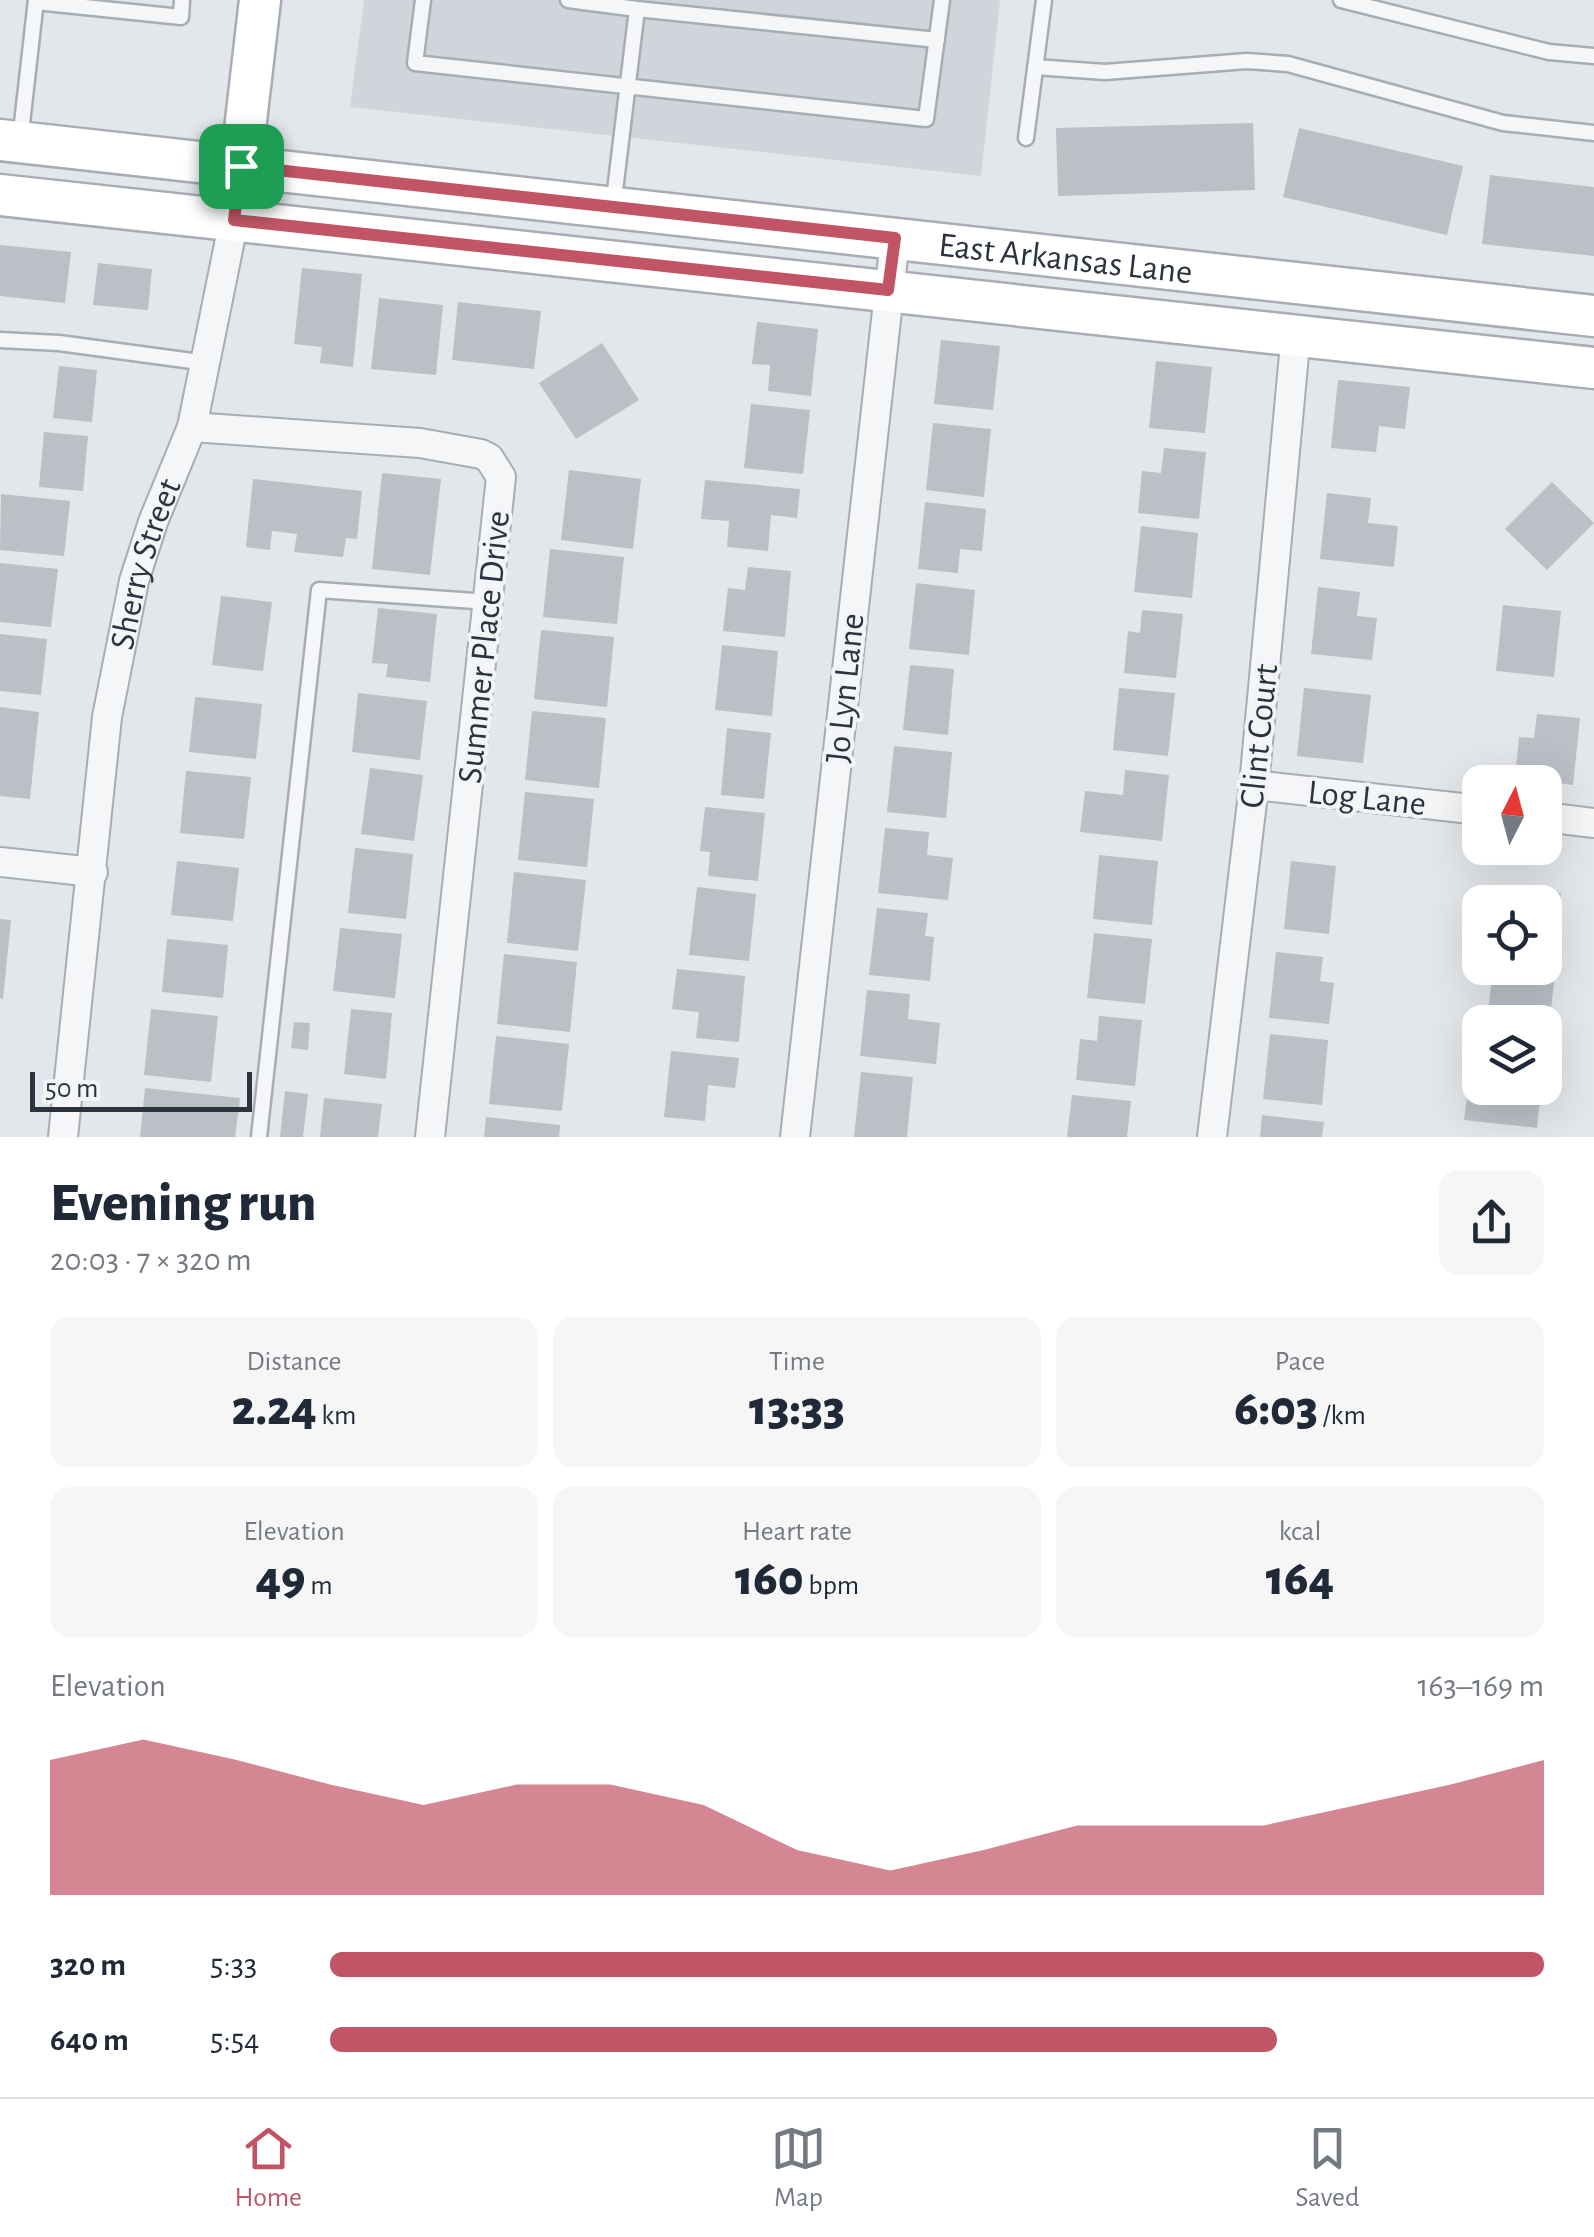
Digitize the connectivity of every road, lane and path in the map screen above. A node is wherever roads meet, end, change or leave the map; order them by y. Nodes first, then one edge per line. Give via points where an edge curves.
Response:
1 (182, 0) edge
2 (260, 0) edge
3 (423, 0) edge
4 (568, 0) edge
5 (942, 0) edge
6 (1044, 0) edge
7 (1342, 0) edge
8 (36, 1) edge
9 (637, 9) junction
10 (938, 40) junction
11 (1594, 56) edge
12 (1036, 67) junction
13 (630, 88) junction
14 (1594, 133) edge
15 (1026, 138) dead end
16 (10, 141) edge
17 (241, 166) junction
18 (0, 195) edge
19 (613, 208) junction
20 (234, 220) junction
21 (895, 238) junction
22 (888, 290) junction
23 (1594, 316) edge
24 (1296, 333) junction
25 (0, 340) edge
26 (207, 363) junction
27 (1594, 368) edge
28 (192, 427) junction
29 (489, 602) junction
30 (1254, 784) junction
31 (1462, 808) edge
32 (1562, 819) edge
33 (1594, 823) edge
34 (0, 862) edge
35 (93, 872) junction
36 (63, 1137) edge
37 (259, 1137) edge
38 (430, 1137) edge
39 (794, 1137) edge
40 (1212, 1137) edge

1 - 8 lane via 181,16
2 - 17 main road, Sherry Street
3 - 13 lane via 415,62
4 - 9 lane
5 - 10 lane
6 - 12 lane
7 - 11 lane via 1549,52
8 - 16 lane
9 - 10 lane
9 - 13 lane
10 - 13 lane via 926,119
12 - 14 lane via 1104,72 1288,64 1502,123
12 - 15 lane
13 - 19 lane
16 - 17 main road, East Arkansas Lane
17 - 19 main road, East Arkansas Lane
17 - 20 main road, Sherry Street
18 - 20 main road, East Arkansas Lane
19 - 21 main road, East Arkansas Lane
20 - 22 main road, East Arkansas Lane
20 - 26 street, Sherry Street
21 - 22 street, Jo Lyn Lane
21 - 23 main road, East Arkansas Lane
22 - 24 main road, East Arkansas Lane
22 - 39 street, Jo Lyn Lane
24 - 27 main road, East Arkansas Lane
24 - 30 street, Clint Court
25 - 26 lane
26 - 28 street, Sherry Street
28 - 29 street, Summer Place Drive via 420,443 488,458 501,476
28 - 35 street, Sherry Street via 134,582 107,717
29 - 37 lane via 320,590
29 - 38 street, Summer Place Drive
30 - 31 street, Log Lane
30 - 40 street, Clint Court
32 - 33 street
34 - 35 street
35 - 36 street, Sherry Street

